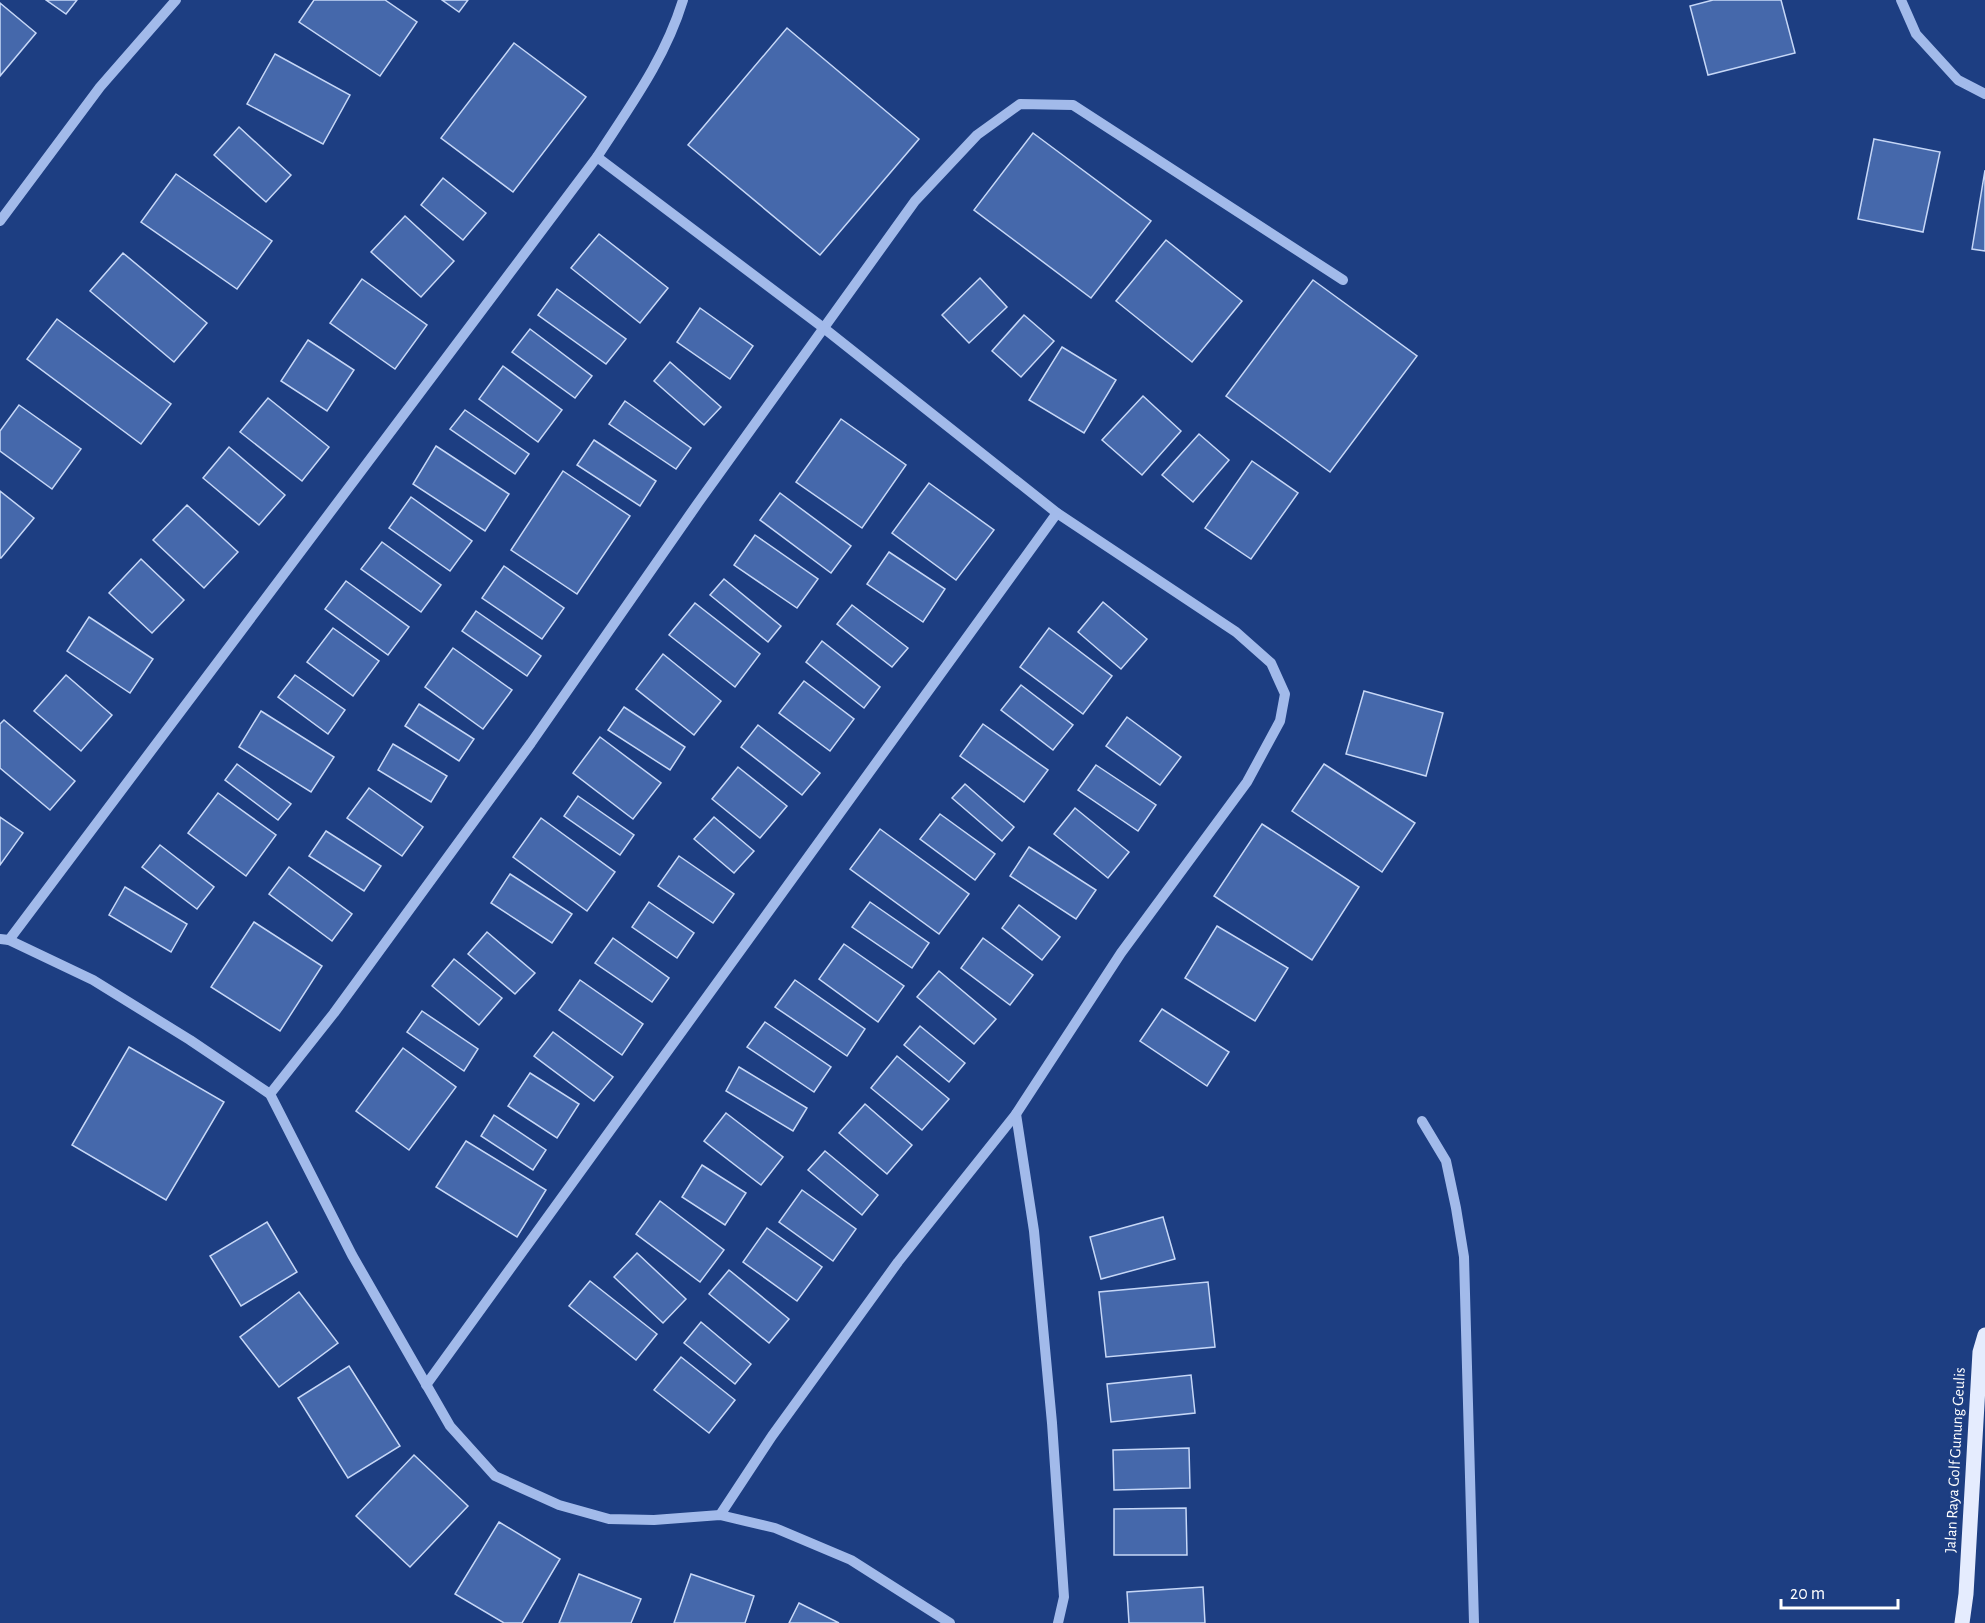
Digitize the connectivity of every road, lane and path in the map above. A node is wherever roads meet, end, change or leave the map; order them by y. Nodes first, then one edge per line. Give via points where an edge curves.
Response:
1 (176, 0) edge
2 (683, 0) edge
3 (1901, 0) edge
4 (1985, 94) edge
5 (597, 157) junction
6 (0, 221) edge
7 (1343, 280) dead end
8 (825, 329) junction
9 (1057, 513) junction
10 (5, 939) edge
11 (270, 1094) junction
12 (1016, 1114) junction
13 (1422, 1121) dead end
14 (1985, 1335) edge
15 (426, 1384) junction
16 (720, 1515) junction
17 (950, 1623) edge
18 (1058, 1623) edge
19 (1474, 1623) edge
20 (1962, 1623) edge

1 - 6 street via 100,87
2 - 5 street via 658,62
3 - 4 street via 1916,34 1958,80
5 - 8 street
5 - 10 street
7 - 8 street via 1073,105 1020,104 977,135 915,201
8 - 9 street
8 - 11 street via 531,743 334,1013
9 - 12 street via 1236,632 1271,663 1285,694 1280,721 1247,782 1121,953
9 - 15 street
10 - 11 street via 93,980
11 - 15 street via 352,1255
12 - 16 street via 897,1262
12 - 18 street via 1034,1231 1052,1423 1064,1597
13 - 19 street via 1446,1161 1464,1257
14 - 20 main road, Jalan Raya Golf Gunung Geulis via 1980,1352
15 - 16 street via 450,1426 495,1476 559,1505 609,1520
16 - 17 street via 775,1528 851,1560

